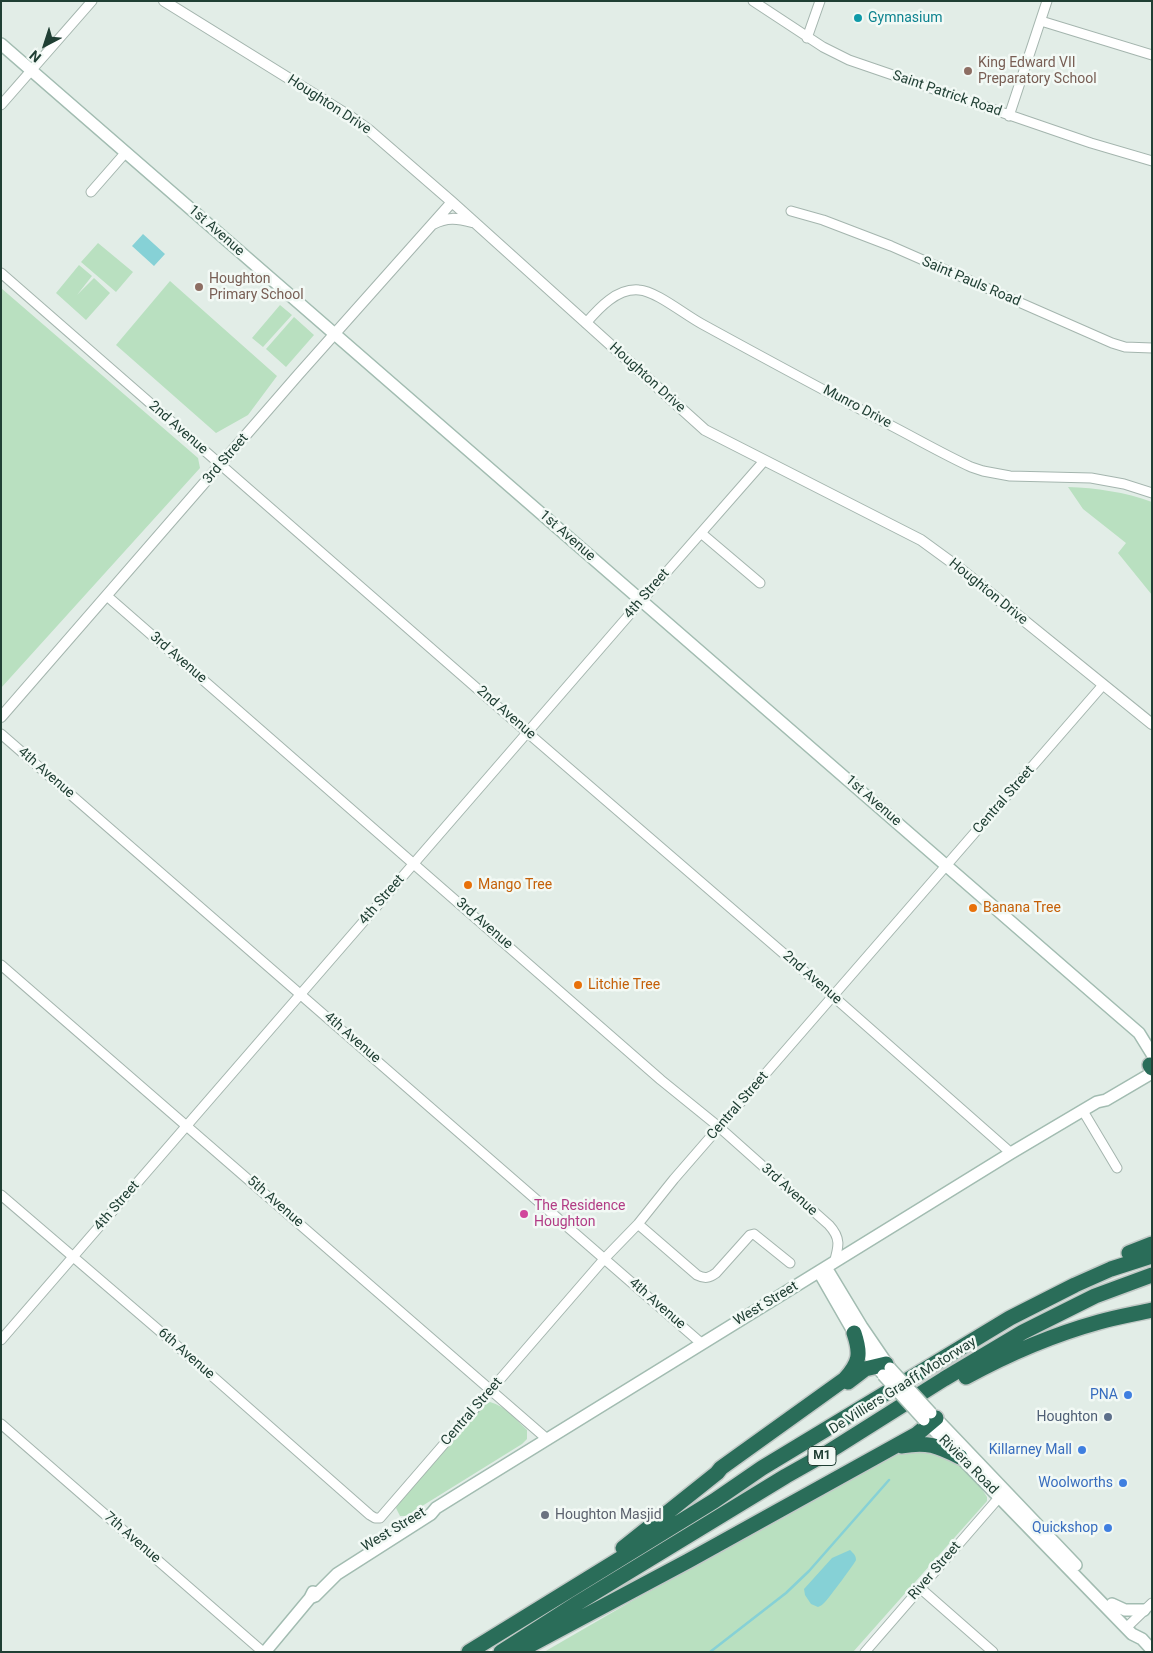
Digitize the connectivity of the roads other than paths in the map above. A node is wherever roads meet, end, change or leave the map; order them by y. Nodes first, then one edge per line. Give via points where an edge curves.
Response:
1 (92, 1) edge
2 (164, 1) edge
3 (754, 1) edge
4 (820, 1) edge
5 (1047, 1) edge
6 (1041, 21) junction
7 (807, 38) junction
8 (1, 44) edge
9 (1152, 55) edge
10 (31, 70) junction
11 (1, 105) edge
12 (1009, 116) junction
13 (126, 152) junction
14 (1152, 161) edge
15 (92, 192) dead end
16 (452, 202) junction
17 (791, 211) dead end
18 (475, 223) junction
19 (428, 227) junction
20 (1, 273) edge
21 (586, 323) junction
22 (335, 334) junction
23 (1152, 348) edge
24 (764, 461) junction
25 (221, 465) junction
26 (1152, 493) edge
27 (701, 533) junction
28 (760, 583) dead end
29 (107, 596) junction
30 (642, 600) junction
31 (1103, 685) junction
32 (1, 717) edge
33 (1152, 724) edge
34 (528, 733) junction
35 (1, 734) edge
36 (414, 862) junction
37 (947, 866) junction
38 (1, 965) edge
39 (301, 994) junction
40 (834, 997) junction
41 (1151, 1065) edge
42 (1083, 1111) junction
43 (186, 1125) junction
44 (719, 1128) junction
45 (1011, 1153) junction
46 (1117, 1168) dead end
47 (1, 1194) edge
48 (638, 1224) junction
49 (1152, 1244) edge
50 (1152, 1256) edge
51 (73, 1257) junction
52 (605, 1258) junction
53 (790, 1263) dead end
54 (826, 1267) junction
55 (1097, 1275) junction
56 (1152, 1275) edge
57 (1152, 1310) edge
58 (854, 1332) junction
59 (1, 1340) edge
60 (701, 1343) junction
61 (884, 1368) junction
62 (933, 1387) junction
63 (491, 1390) junction
64 (930, 1419) junction
65 (1, 1424) edge
66 (547, 1439) junction
67 (888, 1449) junction
68 (960, 1457) junction
69 (717, 1472) junction
70 (1002, 1494) junction
71 (370, 1515) joint
72 (606, 1568) junction
73 (920, 1588) junction
74 (1112, 1604) junction
75 (1148, 1607) edge
76 (1129, 1625) junction
77 (1152, 1650) edge
78 (264, 1652) edge
79 (469, 1652) edge
80 (501, 1652) edge
81 (518, 1652) edge
82 (864, 1652) edge
83 (993, 1652) edge

1 - 10 street
2 - 16 street, Houghton Drive via 351,117
3 - 7 street, Saint Patrick Road
4 - 7 street
5 - 6 street
6 - 9 street
6 - 12 street
7 - 12 street, Saint Patrick Road via 849,60
8 - 10 main road, 1st Avenue
10 - 11 street
10 - 13 main road, 1st Avenue
12 - 14 street, Saint Patrick Road
13 - 15 street
13 - 22 main road, 1st Avenue
16 - 18 street, Houghton Drive
16 - 19 street, 3rd Street
17 - 23 street, Saint Pauls Road via 891,246 1112,342 1131,348
18 - 19 street via 450,218
18 - 21 street, Houghton Drive
19 - 22 street, 3rd Street
20 - 25 street, 2nd Avenue
21 - 24 street, Houghton Drive via 705,430
21 - 26 street, Munro Drive via 616,296 630,290 642,290 970,467 1010,476 1091,478
22 - 25 street, 3rd Street
22 - 30 main road, 1st Avenue
24 - 27 street, 4th Street
24 - 31 street, Houghton Drive via 921,540
25 - 29 street, 3rd Street
25 - 34 street, 2nd Avenue
27 - 28 street
27 - 30 street, 4th Street
29 - 32 street, 3rd Street
29 - 36 street, 3rd Avenue
30 - 34 street, 4th Street
30 - 37 main road, 1st Avenue
31 - 33 street, Houghton Drive
31 - 37 street, Central Street
34 - 36 street, 4th Street
34 - 40 street, 2nd Avenue
35 - 39 street, 4th Avenue
36 - 39 street, 4th Street
36 - 44 street, 3rd Avenue
37 - 40 street, Central Street
37 - 41 main road, 1st Avenue via 1132,1028 1133,1037
38 - 43 street, 5th Avenue
39 - 43 street, 4th Street
39 - 52 street, 4th Avenue
40 - 44 street, Central Street
40 - 45 street, 2nd Avenue
41 - 42 main road, West Street via 1102,1095
42 - 45 main road, West Street
42 - 46 street
43 - 51 street, 4th Street
43 - 63 street, 5th Avenue
44 - 48 street, Central Street
44 - 54 street, 3rd Avenue via 834,1231 838,1244
45 - 54 main road, West Street
47 - 51 street, 6th Avenue
48 - 52 street, Central Street
48 - 53 street via 703,1278 716,1273 754,1234
49 - 55 highway via 1116,1260
50 - 55 highway, M1
51 - 59 street, 4th Street
51 - 71 street, 6th Avenue
52 - 60 street, 4th Avenue
52 - 63 street, Central Street
54 - 58 main road, Riviera Road
54 - 60 main road, West Street
54 - 61 main road, Riviera Road
55 - 72 highway, M1 via 1049,1297 963,1346 762,1468
56 - 62 highway, De Villiers Graaff Motorway / M1 via 1106,1291 1055,1315
57 - 62 highway via 1055,1336 961,1380
58 - 61 main road, Riviera Road
58 - 69 highway via 858,1359 845,1379
60 - 66 main road, West Street
61 - 64 main road, Riviera Road, bridge
61 - 69 highway via 859,1374
62 - 80 highway, De Villiers Graaff Motorway / M1
63 - 66 street, 5th Avenue
63 - 71 street, Central Street via 382,1516 375,1518
64 - 67 highway via 917,1434
64 - 68 main road, Riviera Road
64 - 70 main road, Riviera Road
65 - 78 street, 7th Avenue
66 - 78 main road, West Street via 436,1508 428,1508 390,1536 337,1566
67 - 68 highway via 925,1443
67 - 81 highway
68 - 70 main road, Riviera Road
69 - 72 highway via 640,1534
70 - 73 street, River Street
70 - 74 main road, Riviera Road
70 - 76 main road, Riviera Road
72 - 79 highway, M1
73 - 82 street, River Street
73 - 83 street
74 - 75 main road via 1125,1610
74 - 76 main road, Riviera Road
75 - 76 street
76 - 77 main road, Riviera Road via 1132,1634

